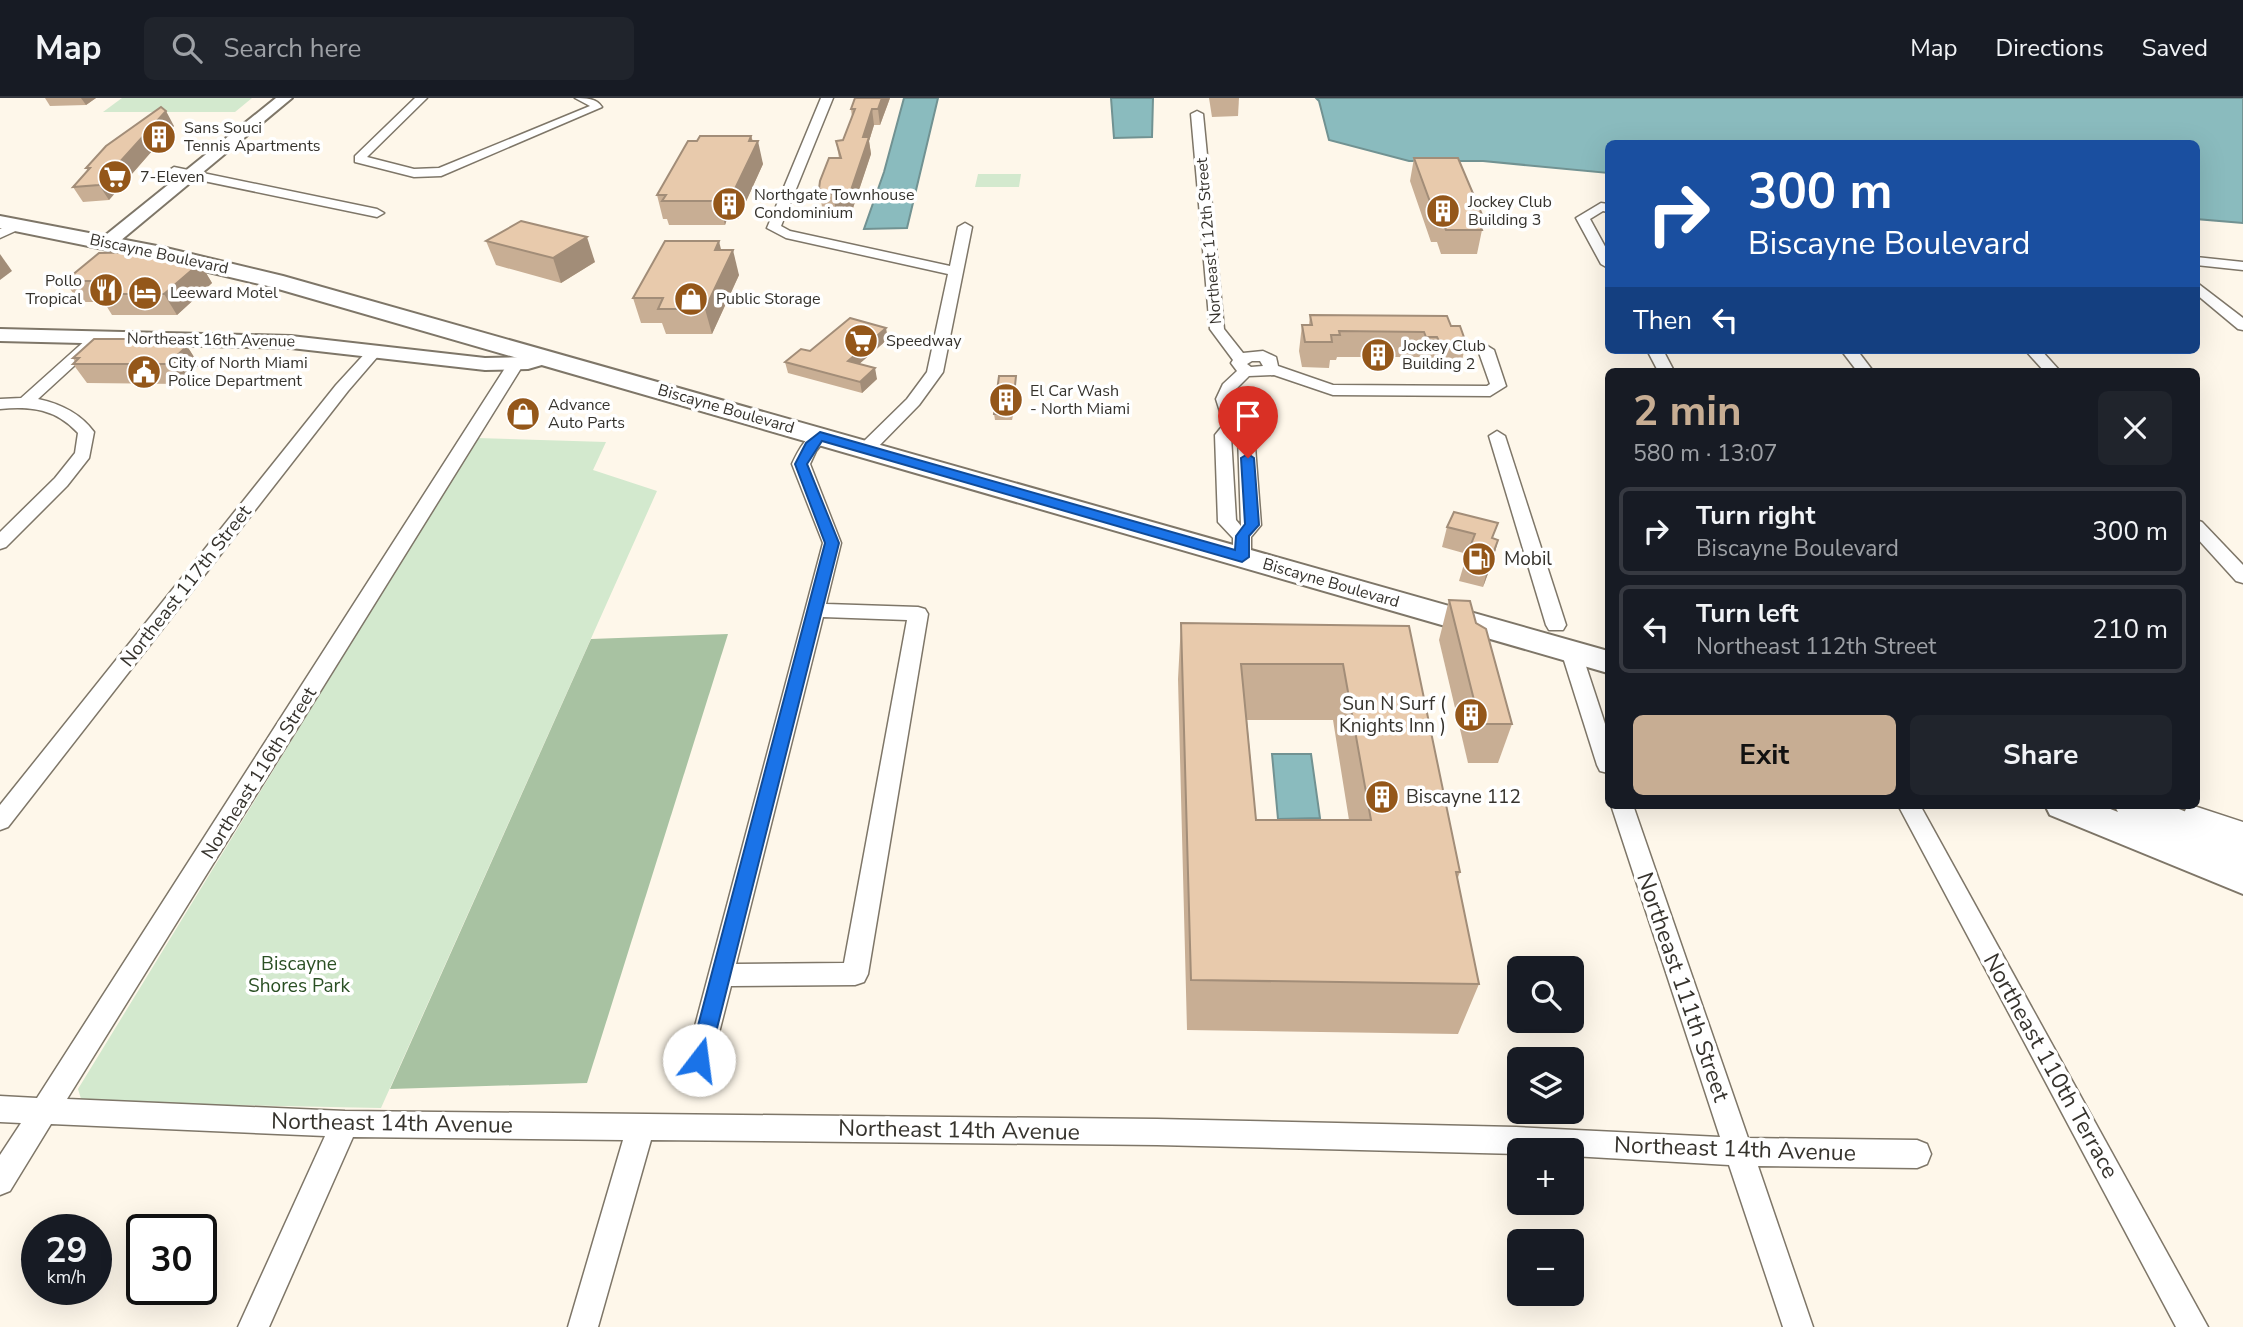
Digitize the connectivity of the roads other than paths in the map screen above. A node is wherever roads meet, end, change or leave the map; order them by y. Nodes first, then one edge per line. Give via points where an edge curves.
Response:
1 (264, 98) edge
2 (285, 98) edge
3 (421, 98) edge
4 (581, 98) edge
5 (827, 98) edge
6 (1197, 114) dead end
7 (174, 171) junction
8 (194, 174) junction
9 (0, 208) edge
10 (1605, 208) edge
11 (377, 213) dead end
12 (6, 227) edge
13 (965, 227) dead end
14 (106, 235) junction
15 (1605, 258) edge
16 (2200, 261) edge
17 (2243, 266) edge
18 (956, 271) junction
19 (2200, 289) edge
20 (2243, 327) edge
21 (0, 335) edge
22 (97, 338) junction
23 (1486, 351) dead end
24 (374, 352) junction
25 (590, 352) junction
26 (1852, 354) edge
27 (2037, 354) edge
28 (545, 358) junction
29 (515, 365) junction
30 (1243, 365) junction
31 (1863, 368) edge
32 (2049, 368) edge
33 (27, 401) junction
34 (0, 404) edge
35 (1232, 425) junction
36 (820, 436) junction
37 (1497, 436) dead end
38 (873, 441) junction
39 (1224, 457) junction
40 (1248, 458) junction
41 (2200, 530) edge
42 (0, 543) edge
43 (1242, 546) junction
44 (2243, 577) edge
45 (816, 610) junction
46 (1556, 625) junction
47 (1605, 638) edge
48 (1571, 651) junction
49 (1605, 661) edge
50 (1605, 756) edge
51 (1623, 809) edge
52 (1911, 809) edge
53 (2073, 809) edge
54 (2150, 809) edge
55 (0, 821) edge
56 (2208, 822) edge
57 (2240, 874) edge
58 (722, 975) junction
59 (699, 1060) dead end
60 (0, 1109) edge
61 (44, 1112) junction
62 (345, 1124) junction
63 (641, 1125) junction
64 (1738, 1152) junction
65 (1917, 1154) dead end
66 (0, 1181) edge
67 (253, 1327) edge
68 (583, 1327) edge
69 (1798, 1327) edge
70 (2193, 1327) edge

1 - 7 street
2 - 8 street
3 - 4 street via 359,159 414,173 441,172 596,107
5 - 18 street via 774,228
6 - 30 street, Northeast 112th Street via 1217,329
7 - 8 street
7 - 14 street
8 - 11 street
8 - 14 street
9 - 14 main road, Biscayne Boulevard
10 - 15 street via 1583,218
12 - 14 main road, Biscayne Boulevard
13 - 18 street
14 - 25 main road, Biscayne Boulevard via 319,276
14 - 28 main road, Biscayne Boulevard
16 - 17 street
18 - 38 street via 935,372 925,390
19 - 20 street
21 - 22 street, Northeast 16th Avenue
22 - 24 street, Northeast 16th Avenue via 291,342
22 - 33 street
23 - 30 street via 1498,386 1490,391 1313,386 1270,369 1272,363 1263,356 1252,355
24 - 29 street, Northeast 16th Avenue
24 - 55 street, Northeast 117th Street
25 - 28 main road
25 - 38 main road, Biscayne Boulevard
26 - 31 street
27 - 32 street
28 - 29 street, Northeast 16th Avenue
28 - 36 main road, Biscayne Boulevard
29 - 61 street, Northeast 116th Street
30 - 35 street via 1224,399
33 - 34 street
33 - 42 street via 73,417 86,432 83,454
35 - 39 street via 1223,435
35 - 40 street via 1247,433
36 - 38 main road, Biscayne Boulevard
36 - 45 street via 801,464 832,543
37 - 46 street
38 - 43 main road, Biscayne Boulevard
39 - 40 street
39 - 43 street via 1227,522
40 - 43 street via 1252,525
41 - 44 street
43 - 46 main road, Biscayne Boulevard
43 - 48 main road, Biscayne Boulevard
45 - 58 street
45 - 58 street via 918,614 855,974
46 - 47 main road, Biscayne Boulevard
48 - 49 main road, Biscayne Boulevard
48 - 50 street
51 - 64 street, Northeast 111th Street
52 - 70 street, Northeast 110th Terrace
53 - 57 main road
54 - 56 main road
56 - 57 main road
58 - 59 street
60 - 61 street, Northeast 14th Avenue
61 - 62 street, Northeast 14th Avenue
61 - 66 street, Northeast 116th Street
62 - 63 street, Northeast 14th Avenue
62 - 67 street
63 - 64 street, Northeast 14th Avenue via 1489,1139
63 - 68 street
64 - 65 street, Northeast 14th Avenue
64 - 69 street, Northeast 111th Street

